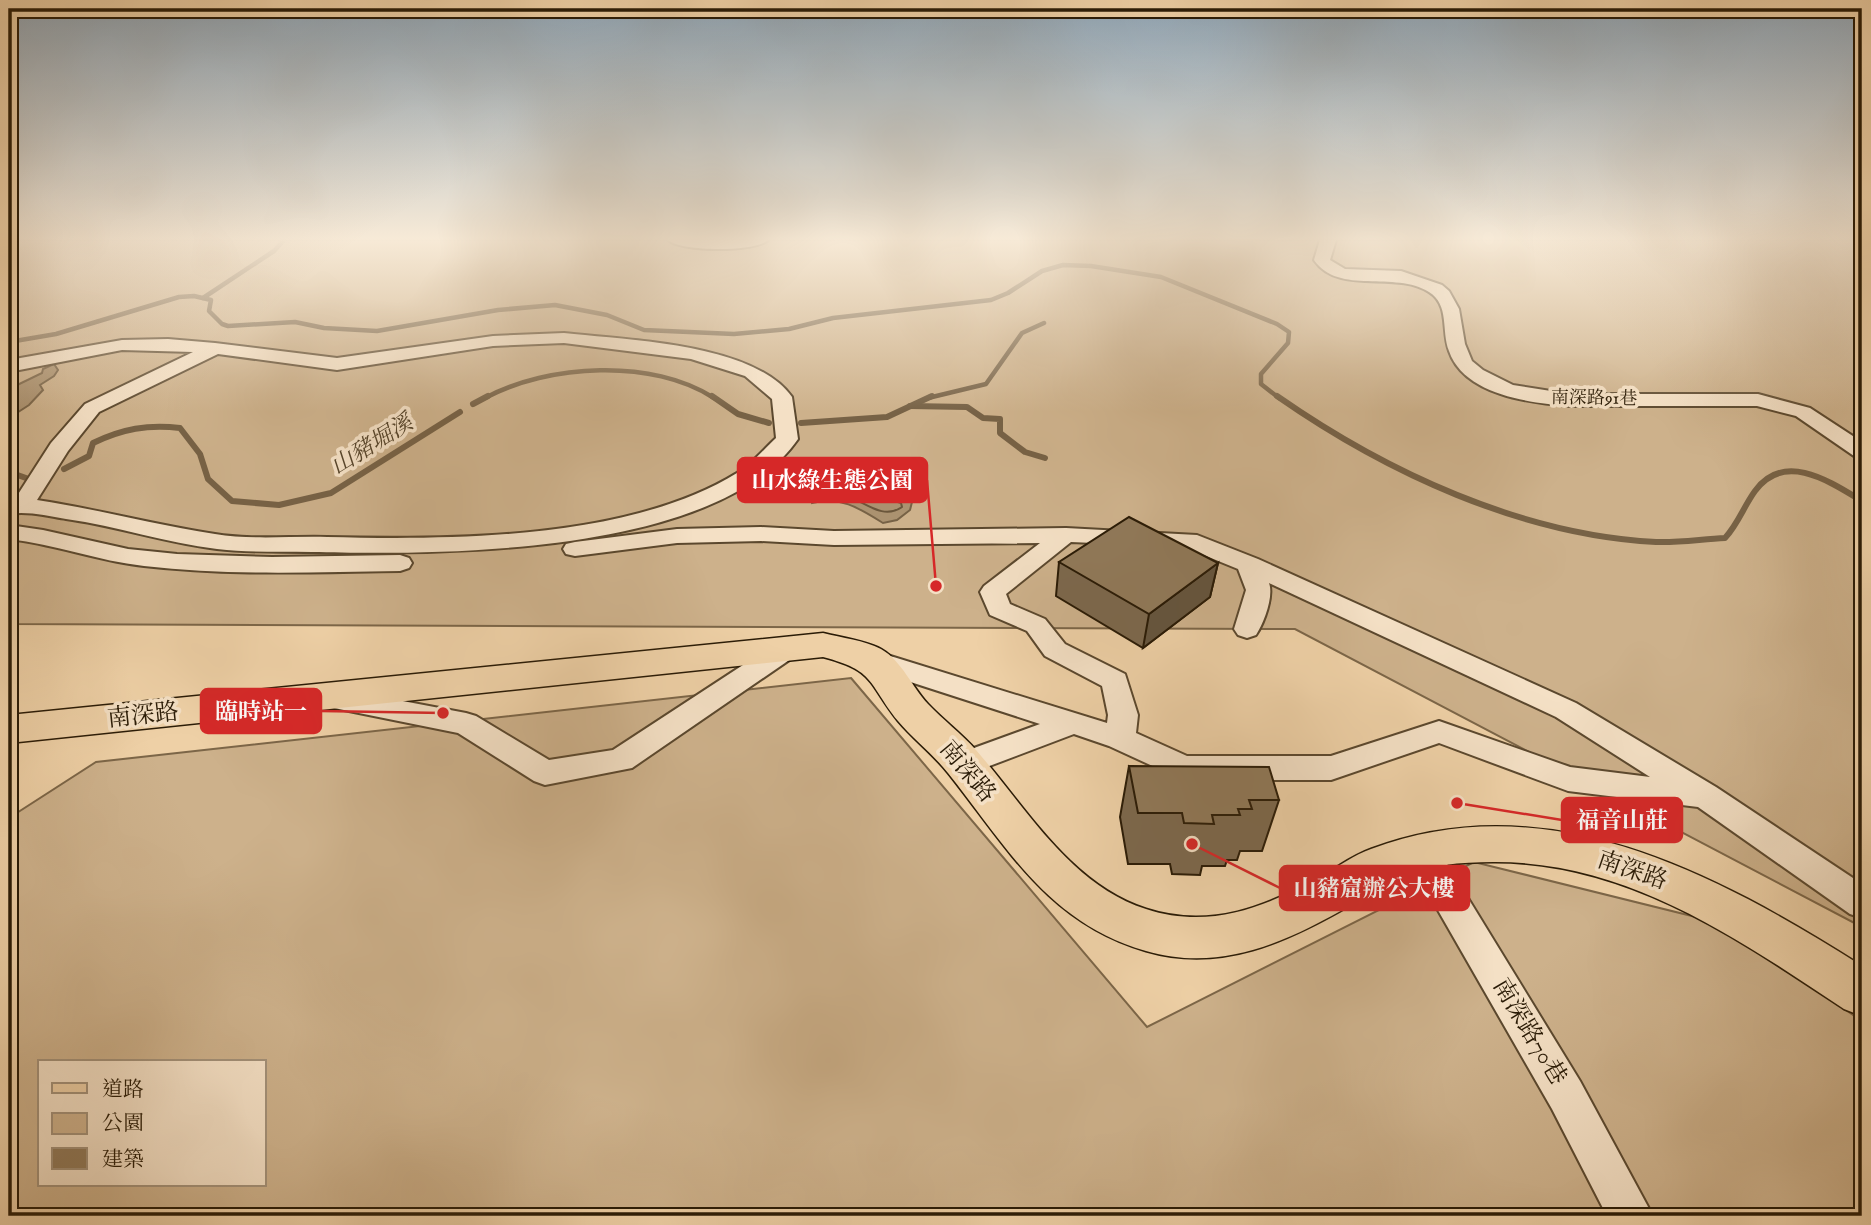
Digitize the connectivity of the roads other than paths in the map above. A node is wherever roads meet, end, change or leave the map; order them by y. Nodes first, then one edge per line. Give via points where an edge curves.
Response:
1 (1446, 297) edge
2 (215, 348) junction
3 (9, 366) edge
4 (1862, 451) edge
5 (16, 506) edge
6 (9, 532) edge
7 (1066, 536) junction
8 (1249, 564) junction
9 (1247, 629) dead end
10 (789, 648) junction
11 (871, 659) junction
12 (326, 696) junction
13 (1073, 723) junction
14 (9, 729) edge
15 (1120, 738) junction
16 (964, 764) junction
17 (1705, 796) junction
18 (1421, 851) junction
19 (1862, 903) edge
20 (1862, 993) edge
21 (1631, 1216) edge

1 - 4 street, 南深路91巷 via 1458,354 1491,382 1510,390 1570,400 1758,400 1803,412
2 - 3 street via 145,343 96,347
2 - 5 street via 92,408
2 - 5 street via 337,364 493,341 564,338 693,354 752,372 782,397 787,439 747,477 704,499 584,532 498,541 384,546 217,541 95,516
6 - 7 street via 142,559 281,566 413,562 677,536
7 - 8 street via 1188,540
7 - 15 street via 993,592 999,609 1035,625 1055,650 1115,681 1123,715
8 - 9 street via 1259,590
8 - 17 street via 1566,710
10 - 11 main road, 南深路 via 823,645
10 - 12 main road, 南深路
10 - 12 street via 621,760 545,774 466,724
11 - 13 street
11 - 16 main road, 南深路
12 - 14 main road, 南深路
13 - 15 street
13 - 16 street
15 - 17 street via 1183,768 1331,768 1439,733 1568,779
16 - 18 main road, 南深路 via 1058,878 1084,902 1113,919 1181,939 1213,941 1253,933 1385,862
17 - 19 street
18 - 20 main road, 南深路 via 1521,844 1563,849 1618,865 1710,900
18 - 21 street, 南深路70巷 via 1566,1095

